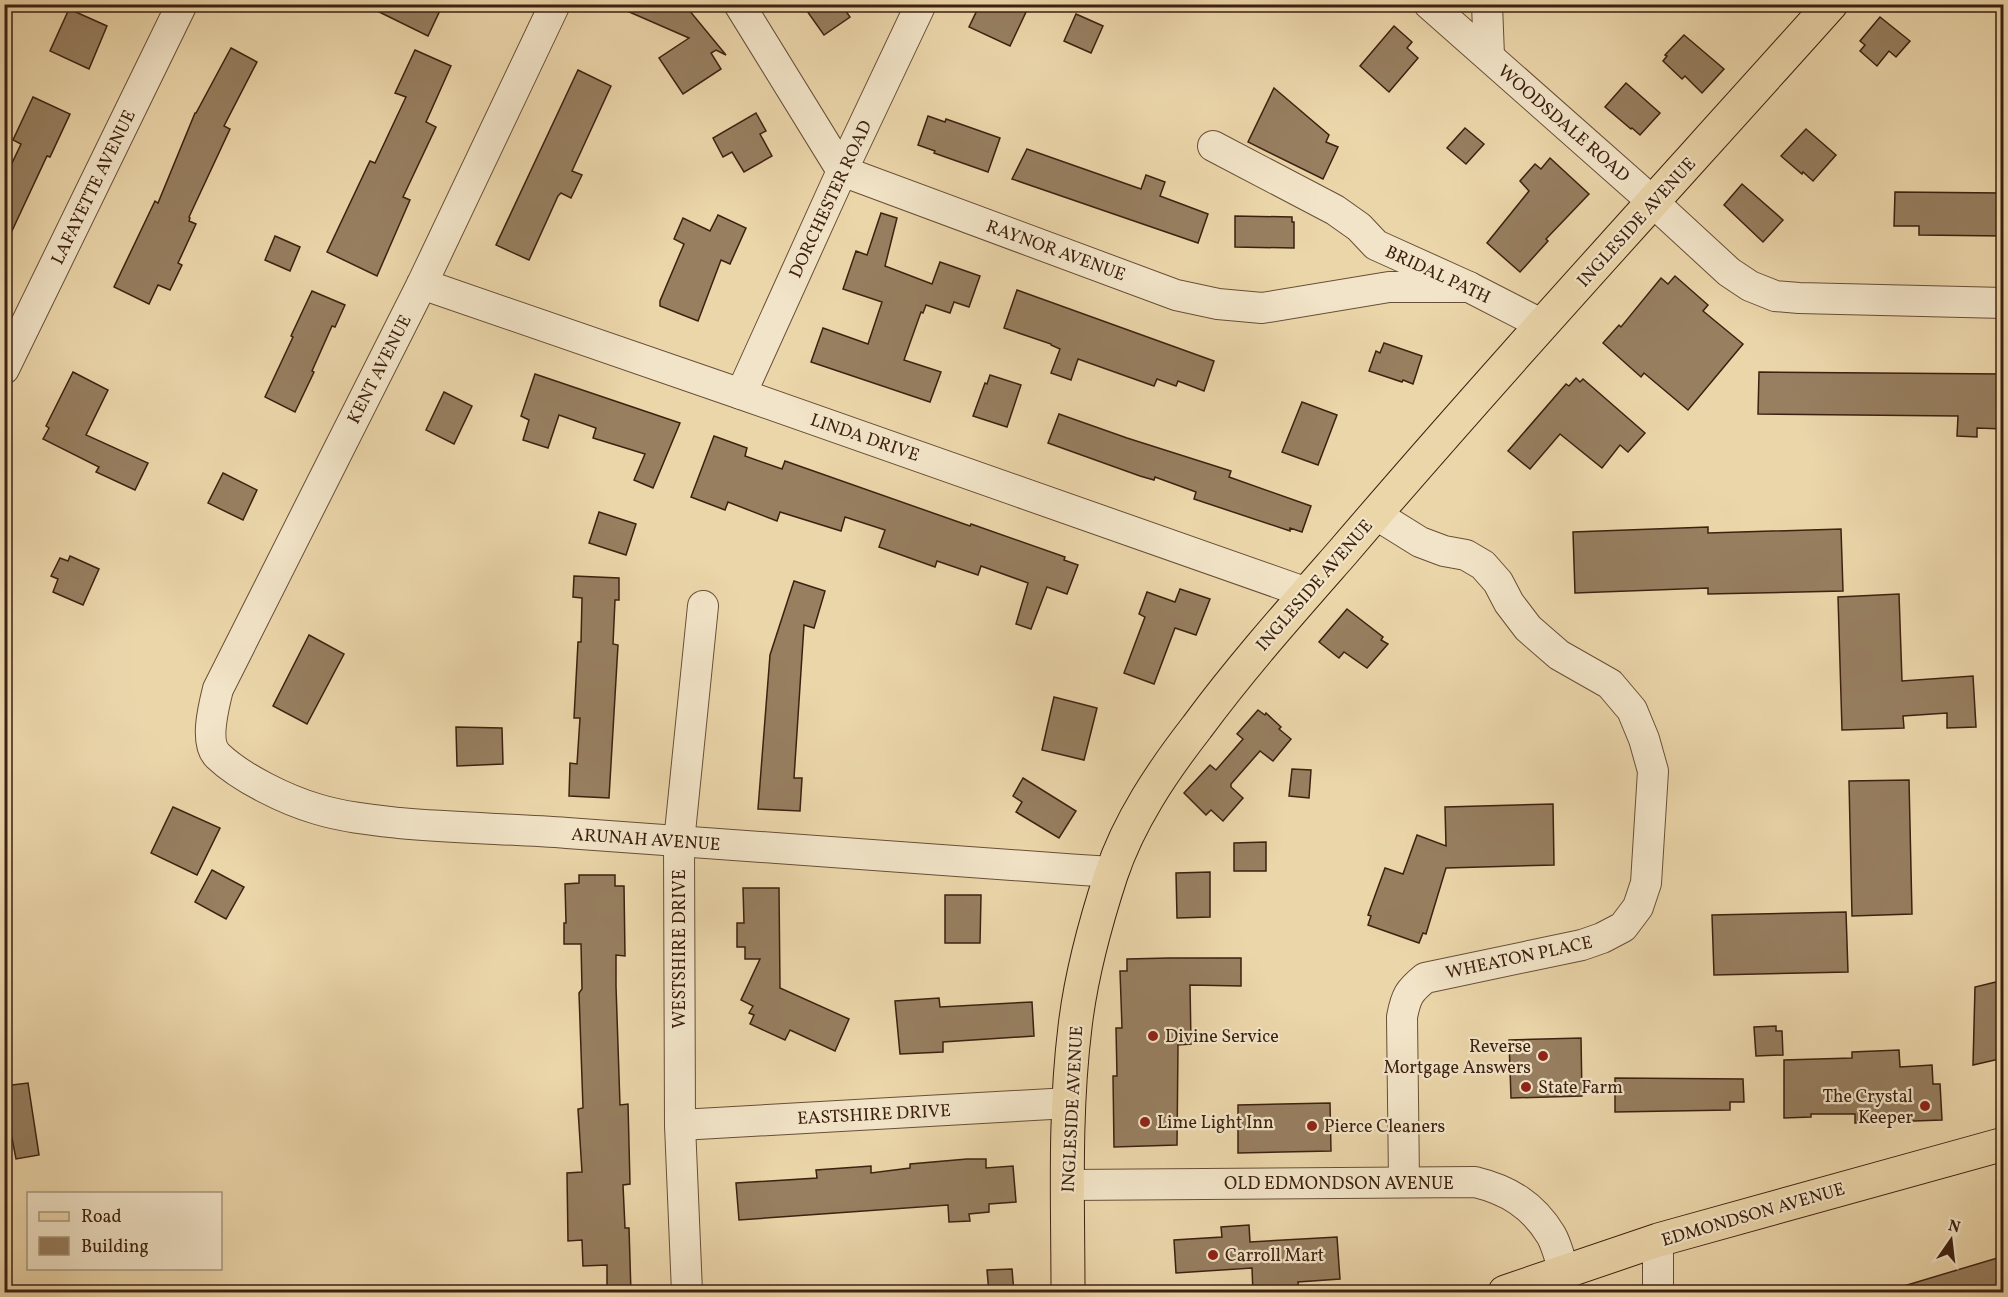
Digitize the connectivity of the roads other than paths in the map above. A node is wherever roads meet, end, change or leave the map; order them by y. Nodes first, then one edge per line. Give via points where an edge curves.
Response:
1 (182, 4) edge
2 (555, 4) edge
3 (739, 4) edge
4 (921, 4) edge
5 (1429, 4) edge
6 (1487, 4) edge
7 (1831, 4) edge
8 (1489, 57) junction
9 (1213, 146) dead end
10 (842, 171) junction
11 (1653, 202) junction
12 (422, 284) junction
13 (1468, 287) junction
14 (2004, 303) edge
15 (1543, 325) junction
16 (4, 369) edge
17 (741, 394) junction
18 (1375, 514) junction
19 (1307, 593) junction
20 (703, 606) dead end
21 (211, 735) joint
22 (679, 842) junction
23 (1112, 872) junction
24 (1069, 1103) junction
25 (680, 1125) junction
26 (2004, 1144) edge
27 (1404, 1181) junction
28 (1068, 1185) junction
29 (1659, 1240) junction
30 (1564, 1271) junction
31 (687, 1293) edge
32 (1068, 1293) edge
33 (1505, 1293) edge
34 (1658, 1293) edge

1 - 16 street, LAFAYETTE AVENUE
2 - 12 street, KENT AVENUE
3 - 10 street
4 - 10 street, DORCHESTER ROAD
5 - 8 street, WOODSDALE ROAD
6 - 8 street
7 - 11 main road, INGLESIDE AVENUE
8 - 11 street, WOODSDALE ROAD
9 - 13 street, BRIDAL PATH via 1335,210 1376,245
10 - 13 street, RAYNOR AVENUE via 1176,294 1218,304 1262,308 1389,287
10 - 17 street, DORCHESTER ROAD
11 - 14 street, WOODSDALE ROAD via 1729,272 1775,296
11 - 15 main road, INGLESIDE AVENUE
12 - 17 street, LINDA DRIVE
12 - 21 street, KENT AVENUE via 218,689
13 - 15 street, BRIDAL PATH
15 - 18 main road, INGLESIDE AVENUE
17 - 19 street, LINDA DRIVE
18 - 19 main road, INGLESIDE AVENUE
18 - 27 street, WHEATON PLACE via 1420,542 1466,555 1483,565 1528,628 1559,655 1610,684 1632,710 1653,771 1646,883 1638,907 1623,927 1582,945 1425,978 1405,998
19 - 23 main road, INGLESIDE AVENUE via 1222,692 1175,756 1136,816
20 - 22 street, WESTSHIRE DRIVE
21 - 22 street, ARUNAH AVENUE via 215,754 235,769 265,788 316,809 423,825
22 - 23 street, ARUNAH AVENUE
22 - 25 street, WESTSHIRE DRIVE
23 - 24 main road, INGLESIDE AVENUE via 1088,951
24 - 25 street, EASTSHIRE DRIVE
24 - 28 main road, INGLESIDE AVENUE
25 - 31 street, WESTSHIRE DRIVE
26 - 29 main road, EDMONDSON AVENUE
27 - 28 street, OLD EDMONDSON AVENUE
27 - 30 street, OLD EDMONDSON AVENUE via 1475,1182 1520,1200 1552,1236
28 - 32 main road, INGLESIDE AVENUE
29 - 30 main road, EDMONDSON AVENUE
29 - 34 street
30 - 33 main road, EDMONDSON AVENUE

